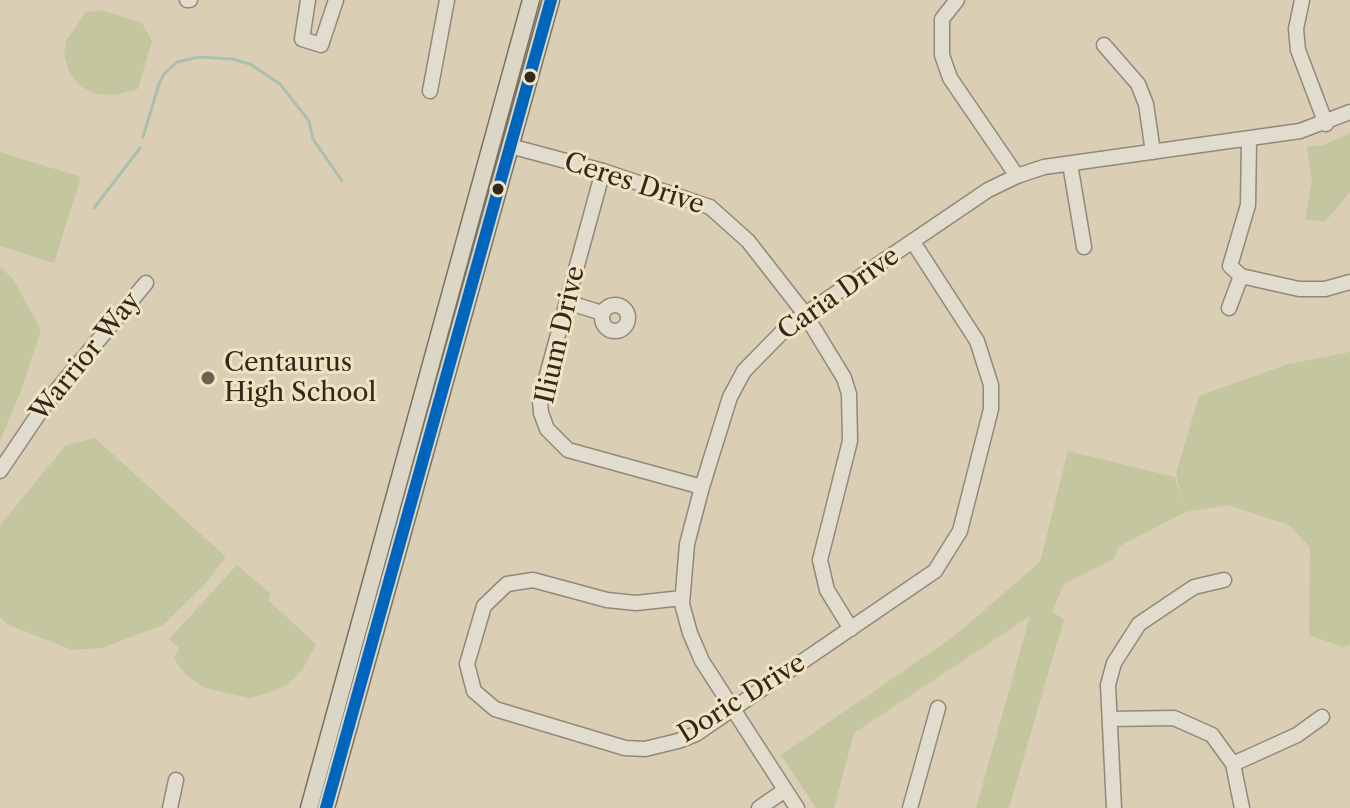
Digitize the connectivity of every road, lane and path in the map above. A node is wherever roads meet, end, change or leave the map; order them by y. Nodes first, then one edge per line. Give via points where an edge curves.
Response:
1 (308, 0) edge
2 (336, 0) edge
3 (447, 0) edge
4 (531, 0) edge
5 (957, 0) edge
6 (1302, 0) edge
7 (547, 1) edge
8 (1104, 45) dead end
9 (430, 91) dead end
10 (1350, 112) edge
11 (1326, 124) junction
12 (1249, 140) junction
13 (510, 146) junction
14 (1153, 152) junction
15 (1070, 164) junction
16 (603, 171) junction
17 (1017, 176) junction
18 (913, 242) junction
19 (1084, 247) dead end
20 (1241, 276) junction
21 (1350, 282) edge
22 (146, 283) dead end
23 (567, 302) junction
24 (1229, 308) dead end
25 (602, 313) dead end
26 (805, 314) junction
27 (0, 471) edge
28 (702, 487) junction
29 (1224, 580) dead end
30 (682, 598) junction
31 (851, 629) junction
32 (732, 708) junction
33 (938, 708) dead end
34 (1322, 717) dead end
35 (1110, 719) junction
36 (1233, 764) junction
37 (176, 780) dead end
38 (785, 790) junction
39 (170, 808) edge
40 (309, 808) edge
41 (326, 808) edge
42 (759, 808) edge
43 (797, 808) edge
44 (910, 808) edge
45 (1114, 808) edge
46 (1242, 808) edge

1 - 2 street via 302,39 321,45
3 - 9 street
4 - 40 main road
5 - 17 street via 942,19 942,55 950,78
6 - 11 street via 1298,50
7 - 13 main road
8 - 14 street via 1138,84
10 - 11 street, Caria Drive
11 - 12 street, Caria Drive
12 - 14 street, Caria Drive
12 - 20 street via 1248,205 1230,266
13 - 16 street, Ceres Drive
13 - 41 main road
14 - 15 street, Caria Drive
15 - 17 street, Caria Drive
15 - 19 street
16 - 23 street, Ilium Drive
16 - 26 street, Ceres Drive via 710,207 748,241
17 - 18 street, Caria Drive
18 - 26 street, Caria Drive
18 - 31 street, Doric Drive via 987,363 991,409 950,553 935,571
20 - 21 street via 1299,289
20 - 24 street
22 - 27 street, Warrior Way via 46,403
23 - 25 street
23 - 28 street, Ilium Drive via 540,400 547,429 568,450
26 - 28 street, Caria Drive via 744,371 722,417
26 - 31 street, Ceres Drive via 849,394 850,441 820,560 827,590
28 - 30 street, Caria Drive via 687,544
29 - 35 street via 1194,587 1139,624 1114,663 1108,685
30 - 32 street, Caria Drive via 702,661
30 - 32 street, Doric Drive via 636,603 533,580 507,584 484,606 467,664 474,691 495,709 625,748 678,741
31 - 32 street, Doric Drive
32 - 38 street, Caria Drive
33 - 44 street
34 - 36 street via 1297,735
35 - 36 street via 1156,715 1191,723 1212,735
35 - 45 street
36 - 46 street
37 - 39 street
38 - 42 street
38 - 43 street, Caria Drive

